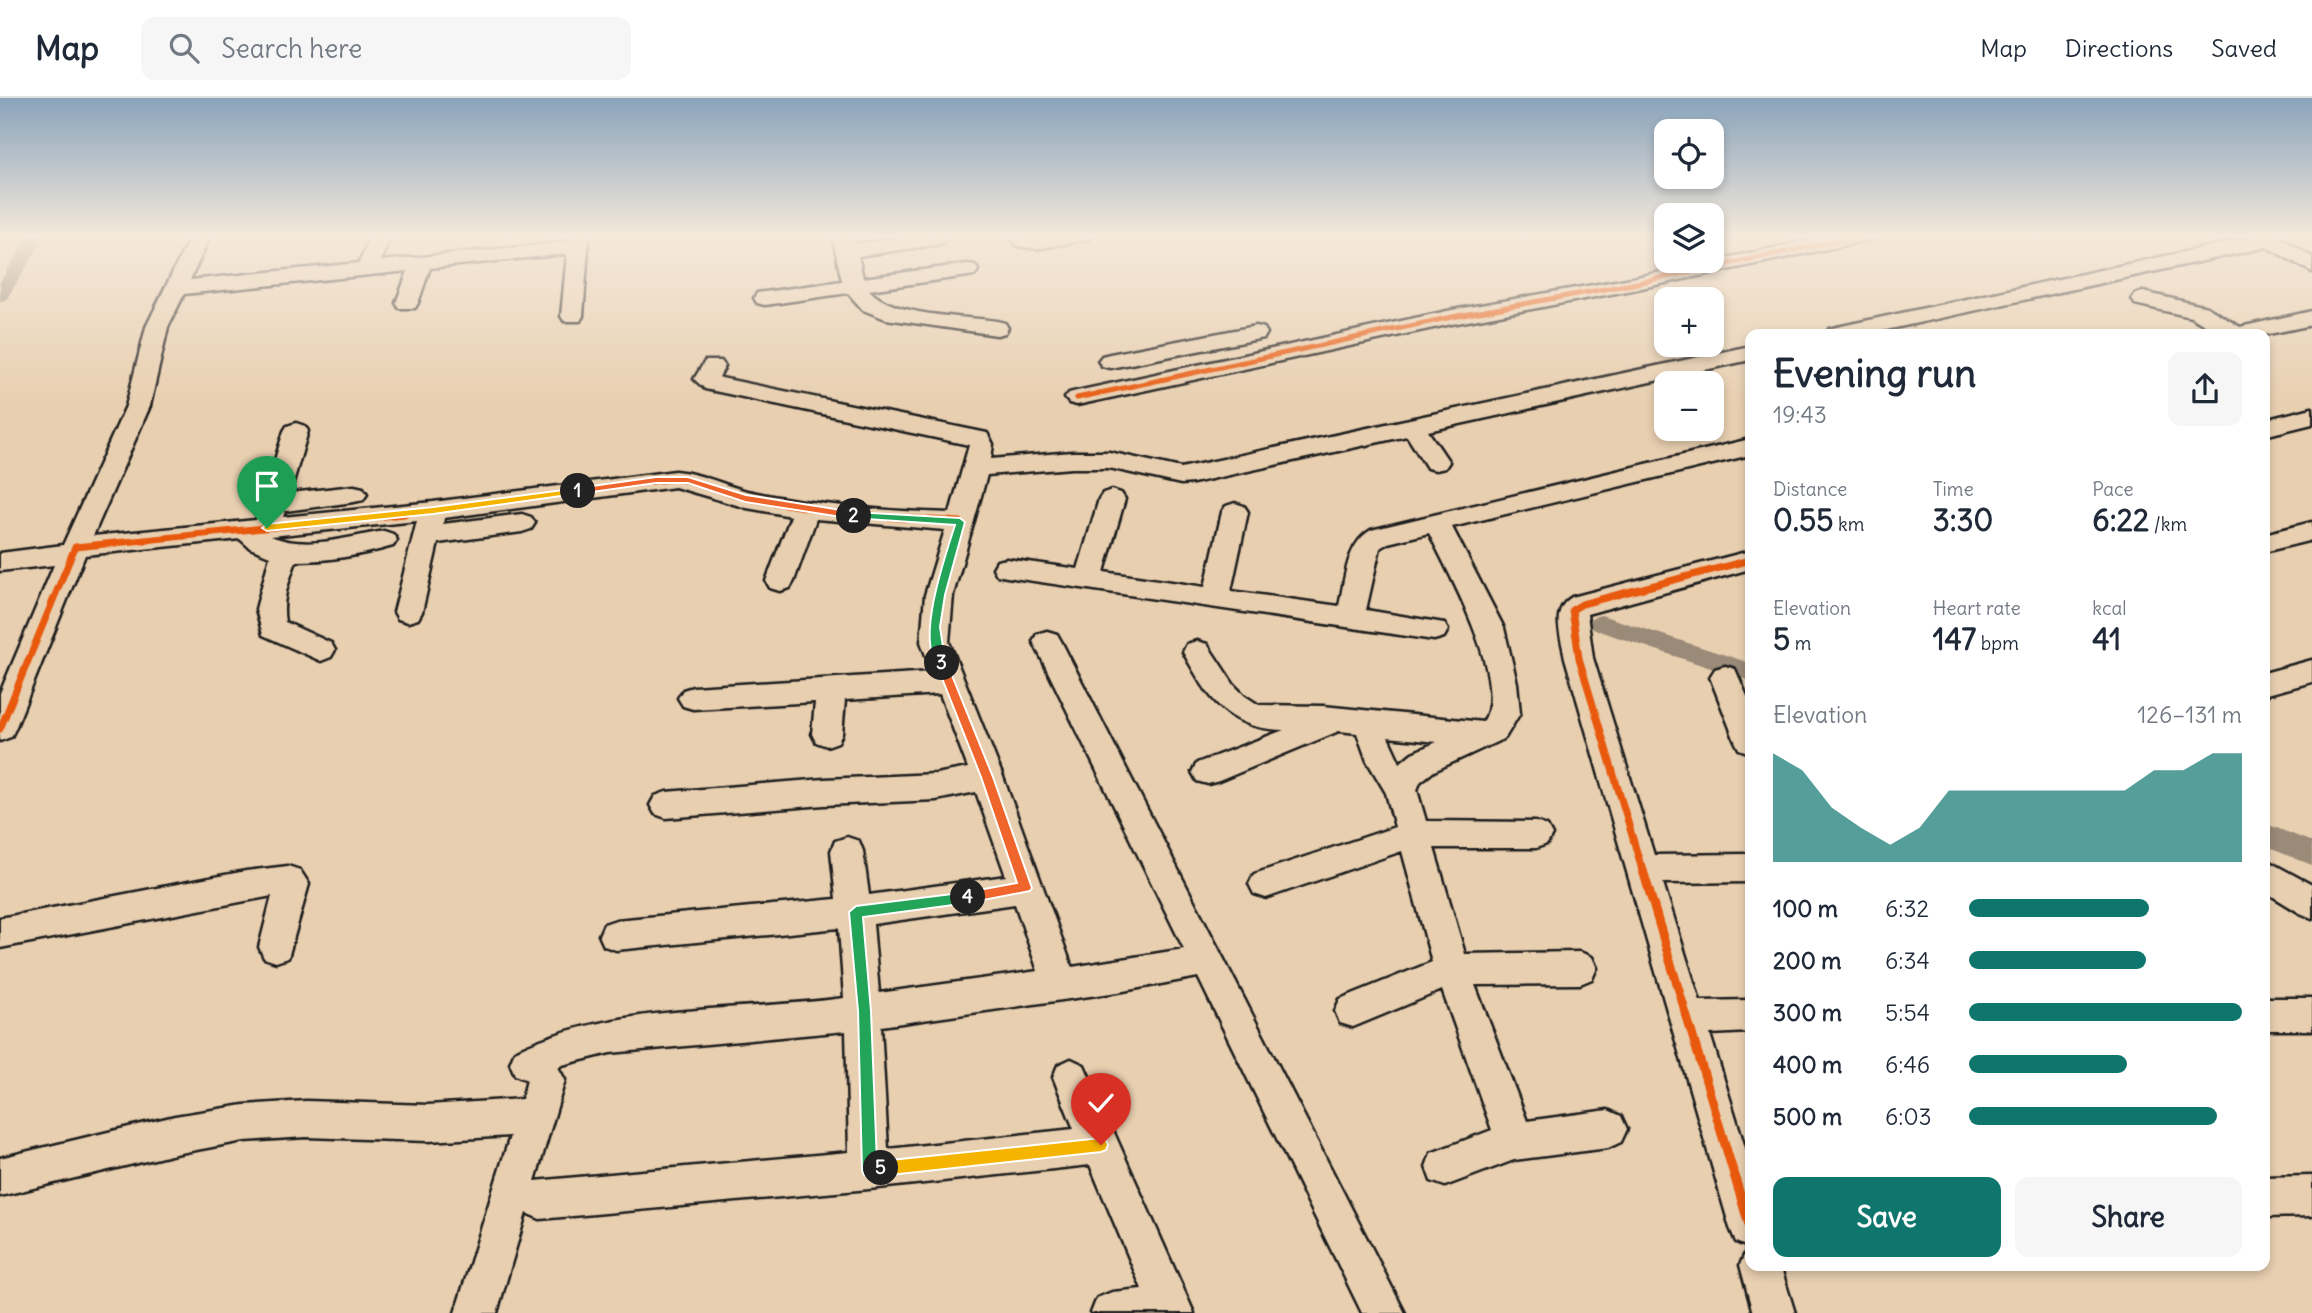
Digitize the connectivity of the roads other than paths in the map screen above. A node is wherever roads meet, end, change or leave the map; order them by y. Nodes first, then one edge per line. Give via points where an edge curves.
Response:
1 (173, 292) edge
2 (411, 292) edge
3 (574, 292) edge
4 (812, 292) edge
5 (859, 292) edge
6 (1584, 292) edge
7 (2026, 292) edge
8 (765, 298) dead end
9 (2143, 299) dead end
10 (407, 303) dead end
11 (572, 316) dead end
12 (2312, 318) edge
13 (997, 328) dead end
14 (1859, 329) edge
15 (2229, 329) edge
16 (2261, 329) edge
17 (1745, 354) edge
18 (1271, 355) junction
19 (1110, 361) dead end
20 (713, 366) dead end
21 (1077, 398) dead end
22 (2312, 416) edge
23 (1413, 426) junction
24 (2270, 426) edge
25 (296, 431) dead end
26 (1745, 448) edge
27 (1436, 462) dead end
28 (976, 468) junction
29 (354, 494) dead end
30 (1112, 499) dead end
31 (807, 509) junction
32 (1235, 512) dead end
33 (262, 520) junction
34 (960, 522) junction
35 (430, 523) junction
36 (522, 523) dead end
37 (1436, 523) junction
38 (2312, 531) edge
39 (384, 540) dead end
40 (2270, 542) edge
41 (74, 550) junction
42 (285, 552) junction
43 (1745, 561) edge
44 (0, 562) edge
45 (1007, 568) dead end
46 (1088, 579) junction
47 (780, 581) dead end
48 (1216, 597) junction
49 (408, 612) dead end
50 (1350, 618) junction
51 (1434, 630) dead end
52 (1047, 641) dead end
53 (321, 650) dead end
54 (1197, 652) dead end
55 (2312, 671) edge
56 (1725, 677) dead end
57 (949, 682) junction
58 (2270, 682) edge
59 (831, 689) junction
60 (693, 698) dead end
61 (2, 719) edge
62 (1334, 719) junction
63 (1368, 722) junction
64 (1745, 728) edge
65 (827, 734) dead end
66 (1481, 735) junction
67 (1208, 772) dead end
68 (987, 777) junction
69 (1401, 790) junction
70 (666, 805) dead end
71 (1413, 834) junction
72 (1536, 835) dead end
73 (847, 851) dead end
74 (1745, 867) edge
75 (1643, 869) junction
76 (2270, 877) edge
77 (1266, 884) dead end
78 (1025, 888) junction
79 (2312, 903) edge
80 (856, 912) junction
81 (0, 933) edge
82 (616, 935) dead end
83 (276, 947) dead end
84 (1207, 960) junction
85 (1580, 968) dead end
86 (1452, 970) junction
87 (1059, 983) junction
88 (1353, 1010) dead end
89 (864, 1011) junction
90 (2270, 1013) edge
91 (2312, 1014) edge
92 (1745, 1016) edge
93 (1686, 1018) junction
94 (1072, 1077) dead end
95 (536, 1086) junction
96 (1608, 1129) dead end
97 (1514, 1141) junction
98 (1101, 1145) junction
99 (1446, 1167) dead end
100 (869, 1170) junction
101 (0, 1177) edge
102 (2312, 1196) edge
103 (2270, 1197) edge
104 (540, 1199) dead end
105 (1745, 1206) edge
106 (1762, 1271) edge
107 (1172, 1310) edge
108 (476, 1313) edge
109 (1112, 1313) edge
110 (1384, 1313) edge
111 (1774, 1313) edge

1 - 41 street via 157,327 138,406
2 - 10 street
3 - 11 street
4 - 8 street
5 - 13 street via 871,305 894,314
6 - 18 street
7 - 14 street
9 - 15 street via 2199,312
12 - 16 street
17 - 23 street
18 - 19 street via 1251,326
18 - 21 street
20 - 28 street via 706,379 713,384 978,439
22 - 24 street
23 - 27 street
23 - 28 street via 1193,475 1109,460
25 - 33 street
26 - 37 street
28 - 34 street
29 - 33 street
30 - 46 street
31 - 34 street
31 - 35 street via 675,480
31 - 47 street
32 - 48 street
33 - 35 street
33 - 41 street
33 - 42 street via 255,541
34 - 57 street via 939,595 935,627 935,642
35 - 36 street
35 - 49 street
37 - 50 street via 1370,542
37 - 66 street via 1490,628 1502,683 1503,720
38 - 40 street
39 - 42 street
41 - 44 street
41 - 61 street
42 - 53 street via 270,601 273,628
43 - 75 street via 1572,610 1579,658
45 - 46 street
46 - 48 street
48 - 50 street
50 - 51 street
52 - 84 street
54 - 62 street via 1220,692 1246,713 1274,719
55 - 58 street
56 - 64 street
57 - 59 street
57 - 68 street
59 - 60 street
59 - 65 street
62 - 63 street
62 - 67 street
63 - 66 street
63 - 69 street via 1382,761
66 - 69 street via 1423,762 1408,774
68 - 70 street via 936,787
68 - 78 street
69 - 71 street
71 - 72 street
71 - 77 street
71 - 86 street
73 - 80 street
74 - 75 street
75 - 93 street
76 - 79 street
78 - 80 street
78 - 87 street
80 - 82 street
80 - 89 street
81 - 83 street via 288,880 292,884
84 - 87 street
84 - 110 street
85 - 86 street
86 - 88 street
86 - 97 street
87 - 89 street
89 - 95 street via 610,1036 557,1049
89 - 100 street
90 - 91 street
92 - 93 street
93 - 105 street
94 - 98 street
95 - 101 street via 428,1124 306,1119 244,1123
95 - 108 street
96 - 97 street
97 - 99 street
98 - 100 street
98 - 107 street
100 - 104 street
102 - 103 street
106 - 111 street
107 - 109 street

